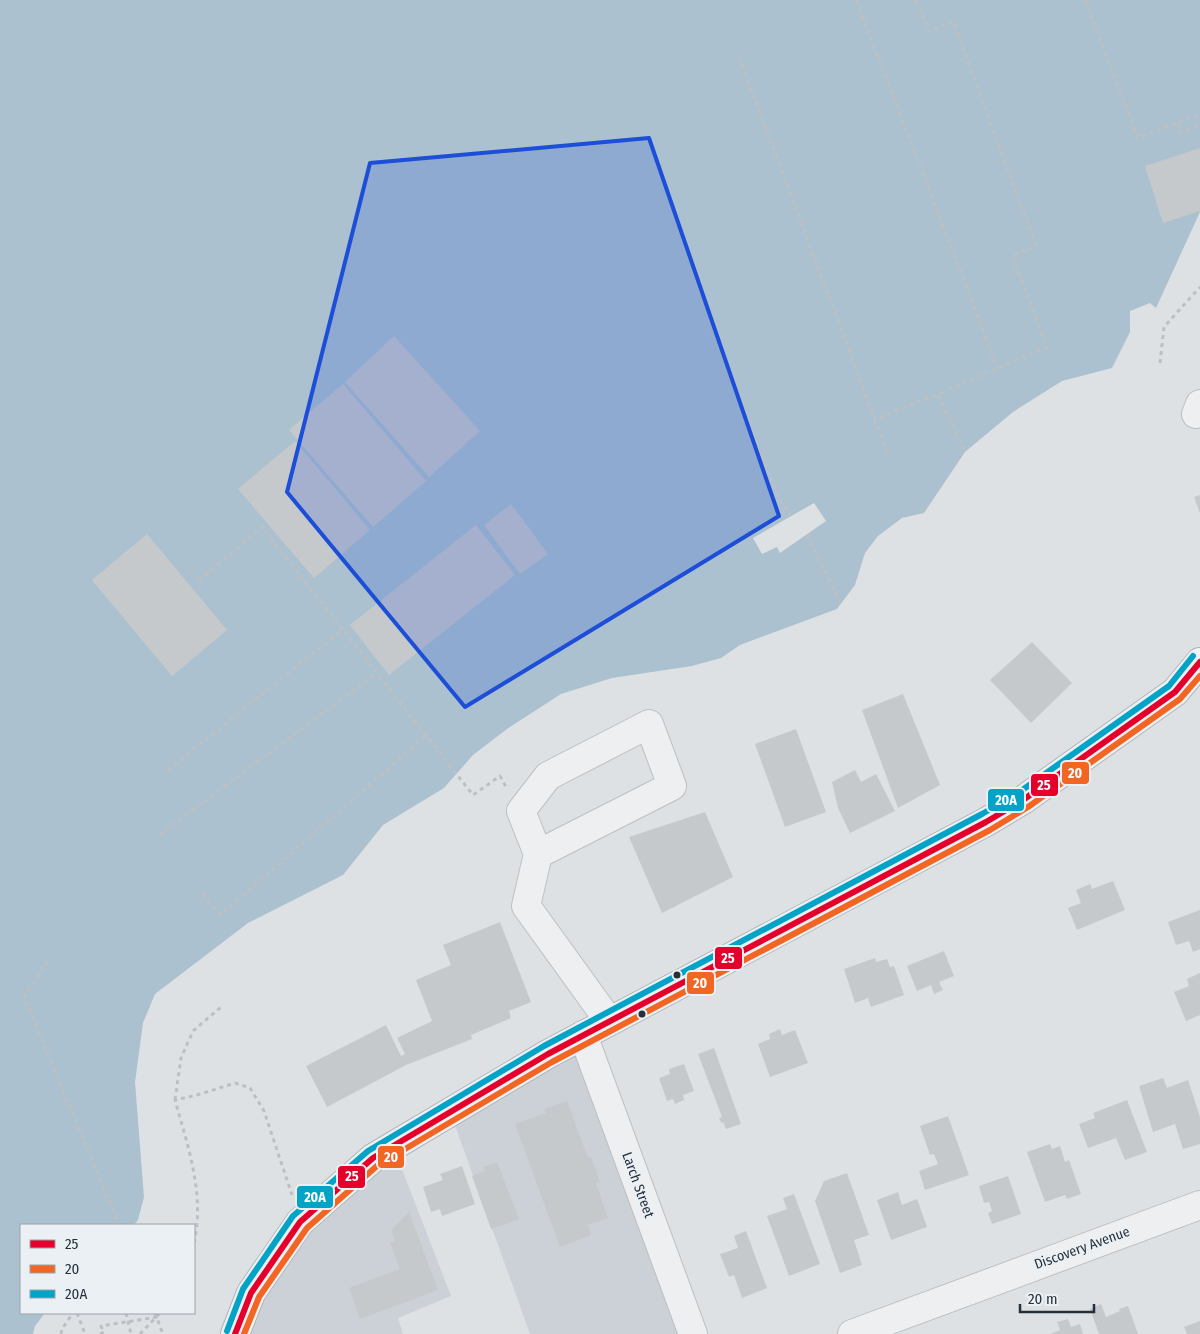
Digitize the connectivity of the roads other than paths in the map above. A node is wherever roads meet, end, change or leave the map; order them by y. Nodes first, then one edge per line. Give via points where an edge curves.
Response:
1 (1200, 662) edge
2 (538, 854) junction
3 (609, 1022) junction
4 (584, 1035) junction
5 (1200, 1205) edge
6 (235, 1334) edge
7 (693, 1334) edge
8 (852, 1334) edge

1 - 3 highway via 1175,692 1023,800
2 - 2 street via 672,786 649,724 548,776 520,811
2 - 3 street via 526,906
3 - 4 highway
4 - 6 highway via 372,1158 300,1222 251,1293
4 - 7 street, Larch Street
5 - 8 street, Discovery Avenue

